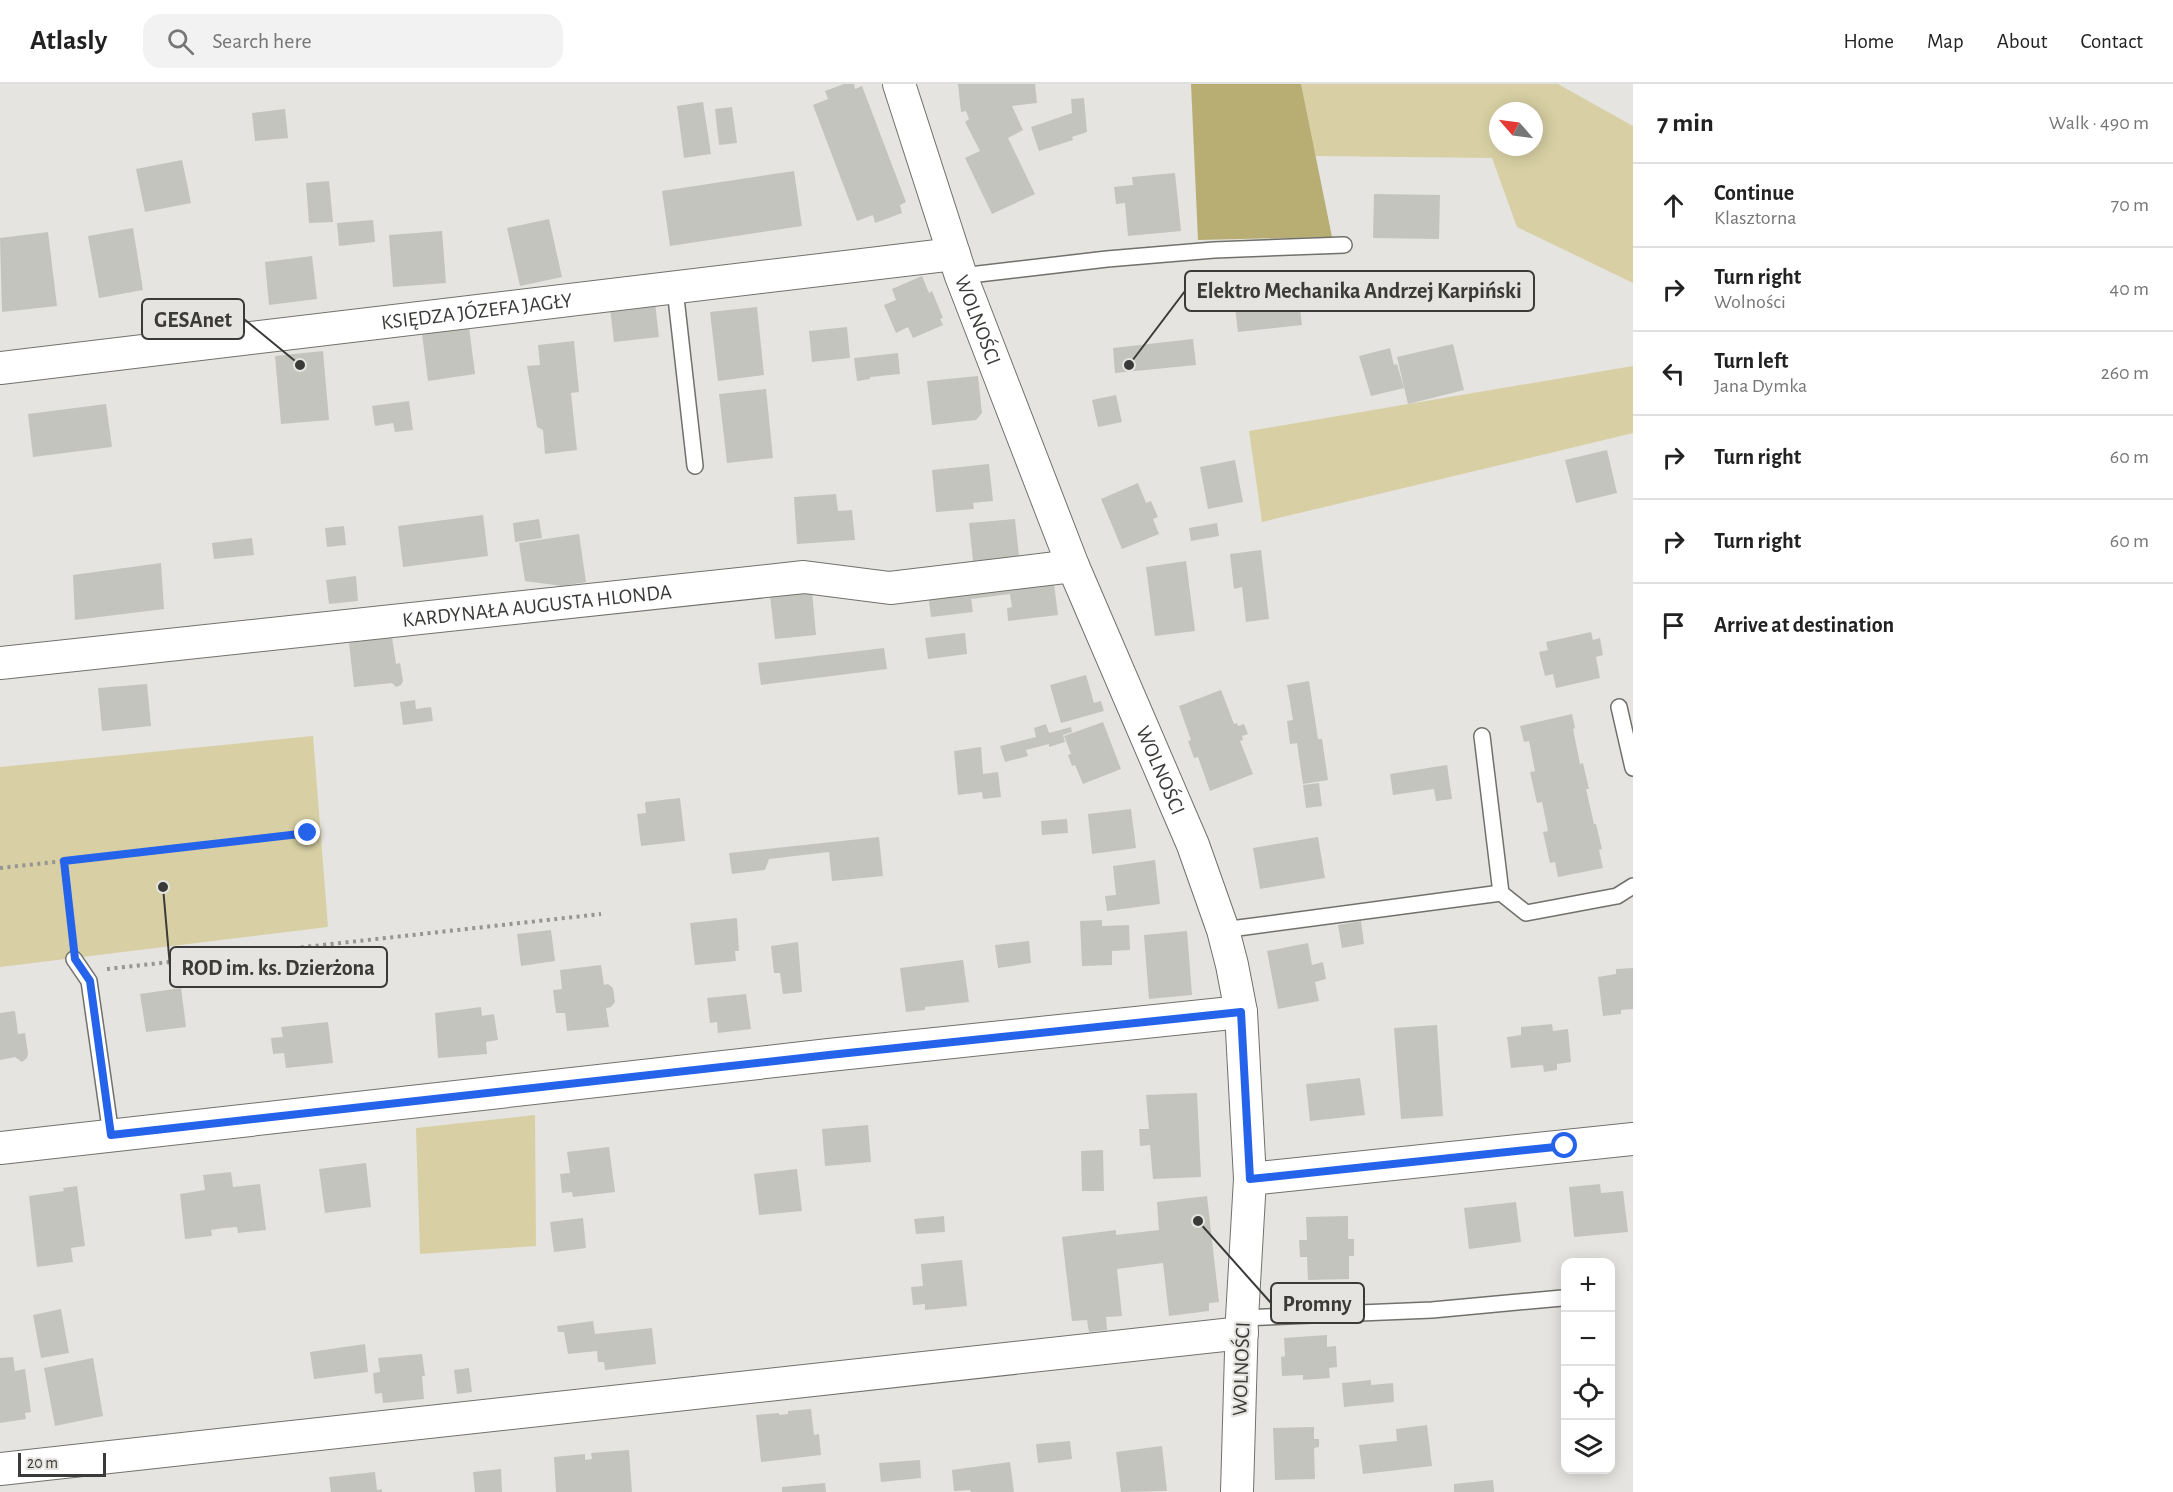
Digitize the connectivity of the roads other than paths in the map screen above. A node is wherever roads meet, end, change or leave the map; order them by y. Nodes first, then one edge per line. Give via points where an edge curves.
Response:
1 (899, 84) edge
2 (1344, 245) dead end
3 (958, 265) junction
4 (675, 289) junction
5 (0, 368) edge
6 (695, 466) dead end
7 (1073, 566) junction
8 (0, 663) edge
9 (1619, 707) dead end
10 (1482, 736) dead end
11 (1633, 768) edge
12 (1633, 886) edge
13 (1501, 893) junction
14 (1223, 930) junction
15 (75, 959) road end
16 (1241, 1012) junction
17 (111, 1135) junction
18 (1633, 1139) edge
19 (0, 1148) edge
20 (1250, 1179) junction
21 (1561, 1298) edge
22 (1242, 1325) junction
23 (0, 1469) edge
24 (1237, 1492) edge

1 - 3 street, WOLNOŚCI
2 - 3 lane
3 - 4 street, KSIĘDZA JÓZEFA JAGŁY
3 - 7 street, WOLNOŚCI
4 - 5 street, KSIĘDZA JÓZEFA JAGŁY
4 - 6 lane
7 - 8 street, KARDYNAŁA AUGUSTA HLONDA via 890,588 804,577
7 - 14 street, WOLNOŚCI via 1193,845
9 - 11 lane
10 - 13 lane
12 - 13 lane via 1617,896 1526,913
13 - 14 lane
14 - 16 street, WOLNOŚCI
15 - 17 lane via 90,981
16 - 17 street
16 - 20 street, WOLNOŚCI
17 - 19 street
18 - 20 street
20 - 22 street, WOLNOŚCI
21 - 22 lane
22 - 23 street
22 - 24 street, WOLNOŚCI

